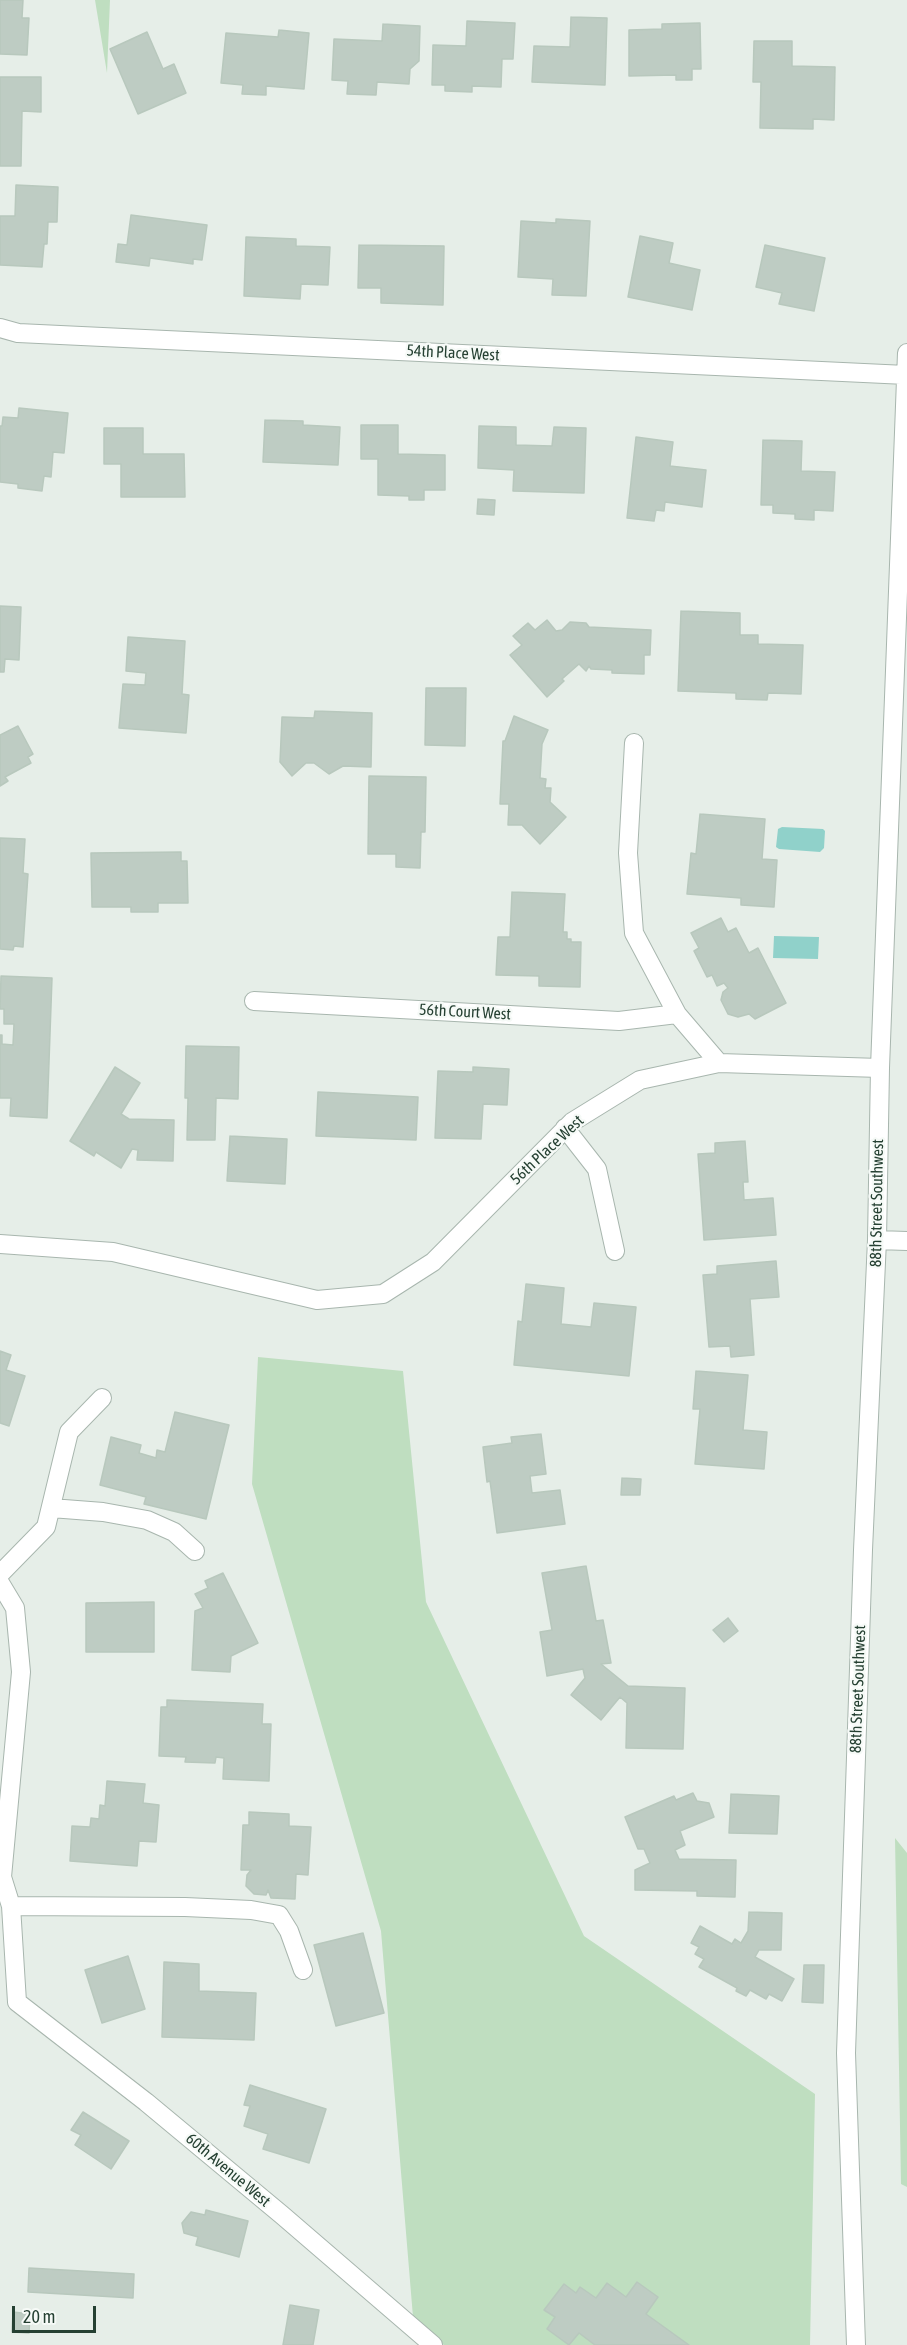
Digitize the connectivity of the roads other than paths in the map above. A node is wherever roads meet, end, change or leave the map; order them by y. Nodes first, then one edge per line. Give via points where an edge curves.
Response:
1 (0, 328) edge
2 (907, 353) edge
3 (906, 375) edge
4 (634, 743) dead end
5 (900, 754) edge
6 (254, 1001) dead end
7 (676, 1014) junction
8 (719, 1063) junction
9 (880, 1068) junction
10 (565, 1128) junction
11 (877, 1240) junction
12 (907, 1241) edge
13 (0, 1244) edge
14 (615, 1251) dead end
15 (102, 1398) dead end
16 (51, 1508) junction
17 (195, 1551) dead end
18 (0, 1574) edge
19 (0, 1583) edge
20 (1, 1877) edge
21 (11, 1906) junction
22 (303, 1970) dead end
23 (433, 2345) edge
24 (856, 2345) edge

1 - 3 street, 54th Place West via 18,333
2 - 3 street, 88th Street Southwest
3 - 5 street, 88th Street Southwest
4 - 7 street via 628,853 634,933
5 - 9 street, 88th Street Southwest
6 - 7 street, 56th Court West via 619,1021
7 - 8 street
8 - 9 street, 56th Place West
8 - 10 street, 56th Place West via 640,1080
9 - 11 street, 88th Street Southwest
10 - 13 street, 56th Place West via 433,1262 383,1294 317,1300 113,1252
10 - 14 street via 597,1169
11 - 12 street
11 - 24 street, 88th Street Southwest via 846,2053
15 - 16 street via 69,1432
16 - 17 street via 147,1520 174,1532
16 - 18 street via 46,1527
19 - 20 street via 15,1608 21,1672
20 - 21 street
21 - 22 street via 185,1907 279,1915 290,1931
21 - 23 street, 60th Avenue West via 17,2002 146,2102

